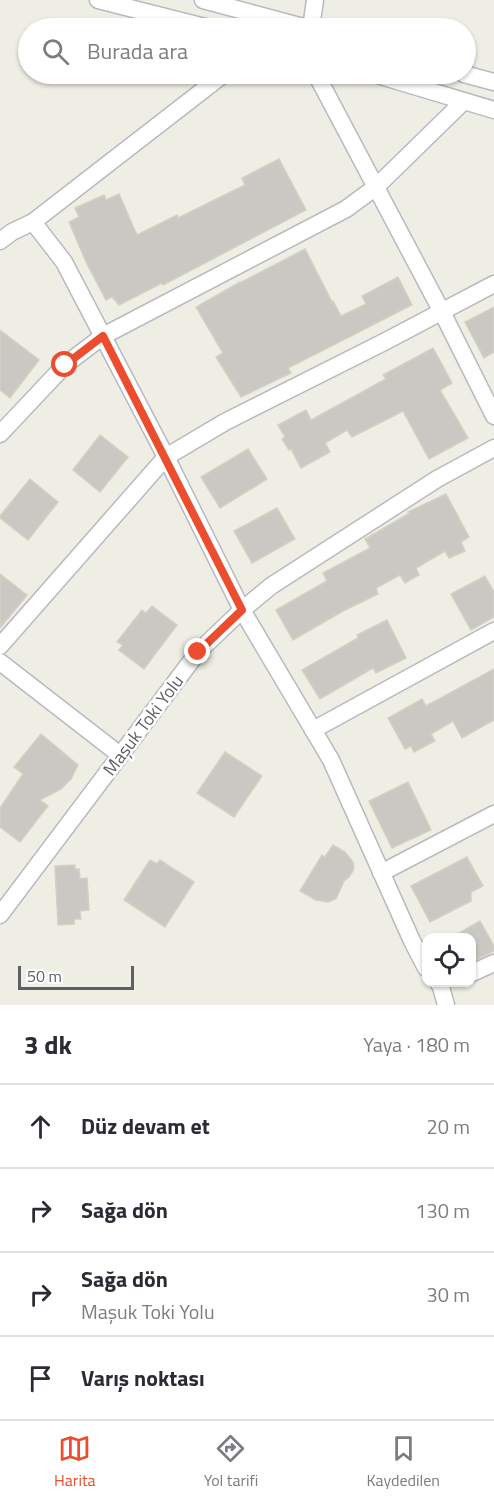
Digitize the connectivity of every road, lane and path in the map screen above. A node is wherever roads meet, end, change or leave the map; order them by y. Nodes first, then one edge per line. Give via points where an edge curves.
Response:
1 (98, 0) edge
2 (203, 0) edge
3 (315, 0) edge
4 (169, 18) edge
5 (271, 18) edge
6 (311, 18) edge
7 (476, 77) edge
8 (494, 82) edge
9 (211, 84) edge
10 (321, 84) edge
11 (407, 84) edge
12 (464, 101) junction
13 (494, 110) edge
14 (376, 187) junction
15 (33, 222) junction
16 (0, 241) edge
17 (494, 284) edge
18 (441, 312) junction
19 (103, 336) junction
20 (494, 416) edge
21 (0, 434) edge
22 (494, 448) edge
23 (166, 457) junction
24 (242, 610) junction
25 (494, 631) edge
26 (0, 646) edge
27 (0, 662) edge
28 (313, 730) junction
29 (120, 755) junction
30 (494, 814) edge
31 (381, 873) junction
32 (0, 915) edge
33 (422, 960) edge
34 (494, 963) edge
35 (476, 971) edge
36 (444, 987) edge
37 (446, 1005) edge

1 - 4 street
2 - 5 street
3 - 6 street
7 - 8 street
9 - 15 street
10 - 14 street
11 - 12 street
12 - 13 street
12 - 14 street
14 - 18 street
14 - 19 street via 346,209
15 - 16 street
15 - 19 street via 64,262
17 - 18 street
18 - 20 street
18 - 23 street via 225,422
19 - 21 street via 65,365
19 - 23 street
22 - 24 street, Maşuk Toki Yolu via 437,479 280,579
23 - 24 street
23 - 26 street
24 - 28 street
24 - 29 street, Maşuk Toki Yolu via 198,652
25 - 28 street
27 - 29 street
28 - 31 street via 331,760
29 - 32 street, Maşuk Toki Yolu
30 - 31 street
31 - 33 street
34 - 35 street
36 - 37 street

